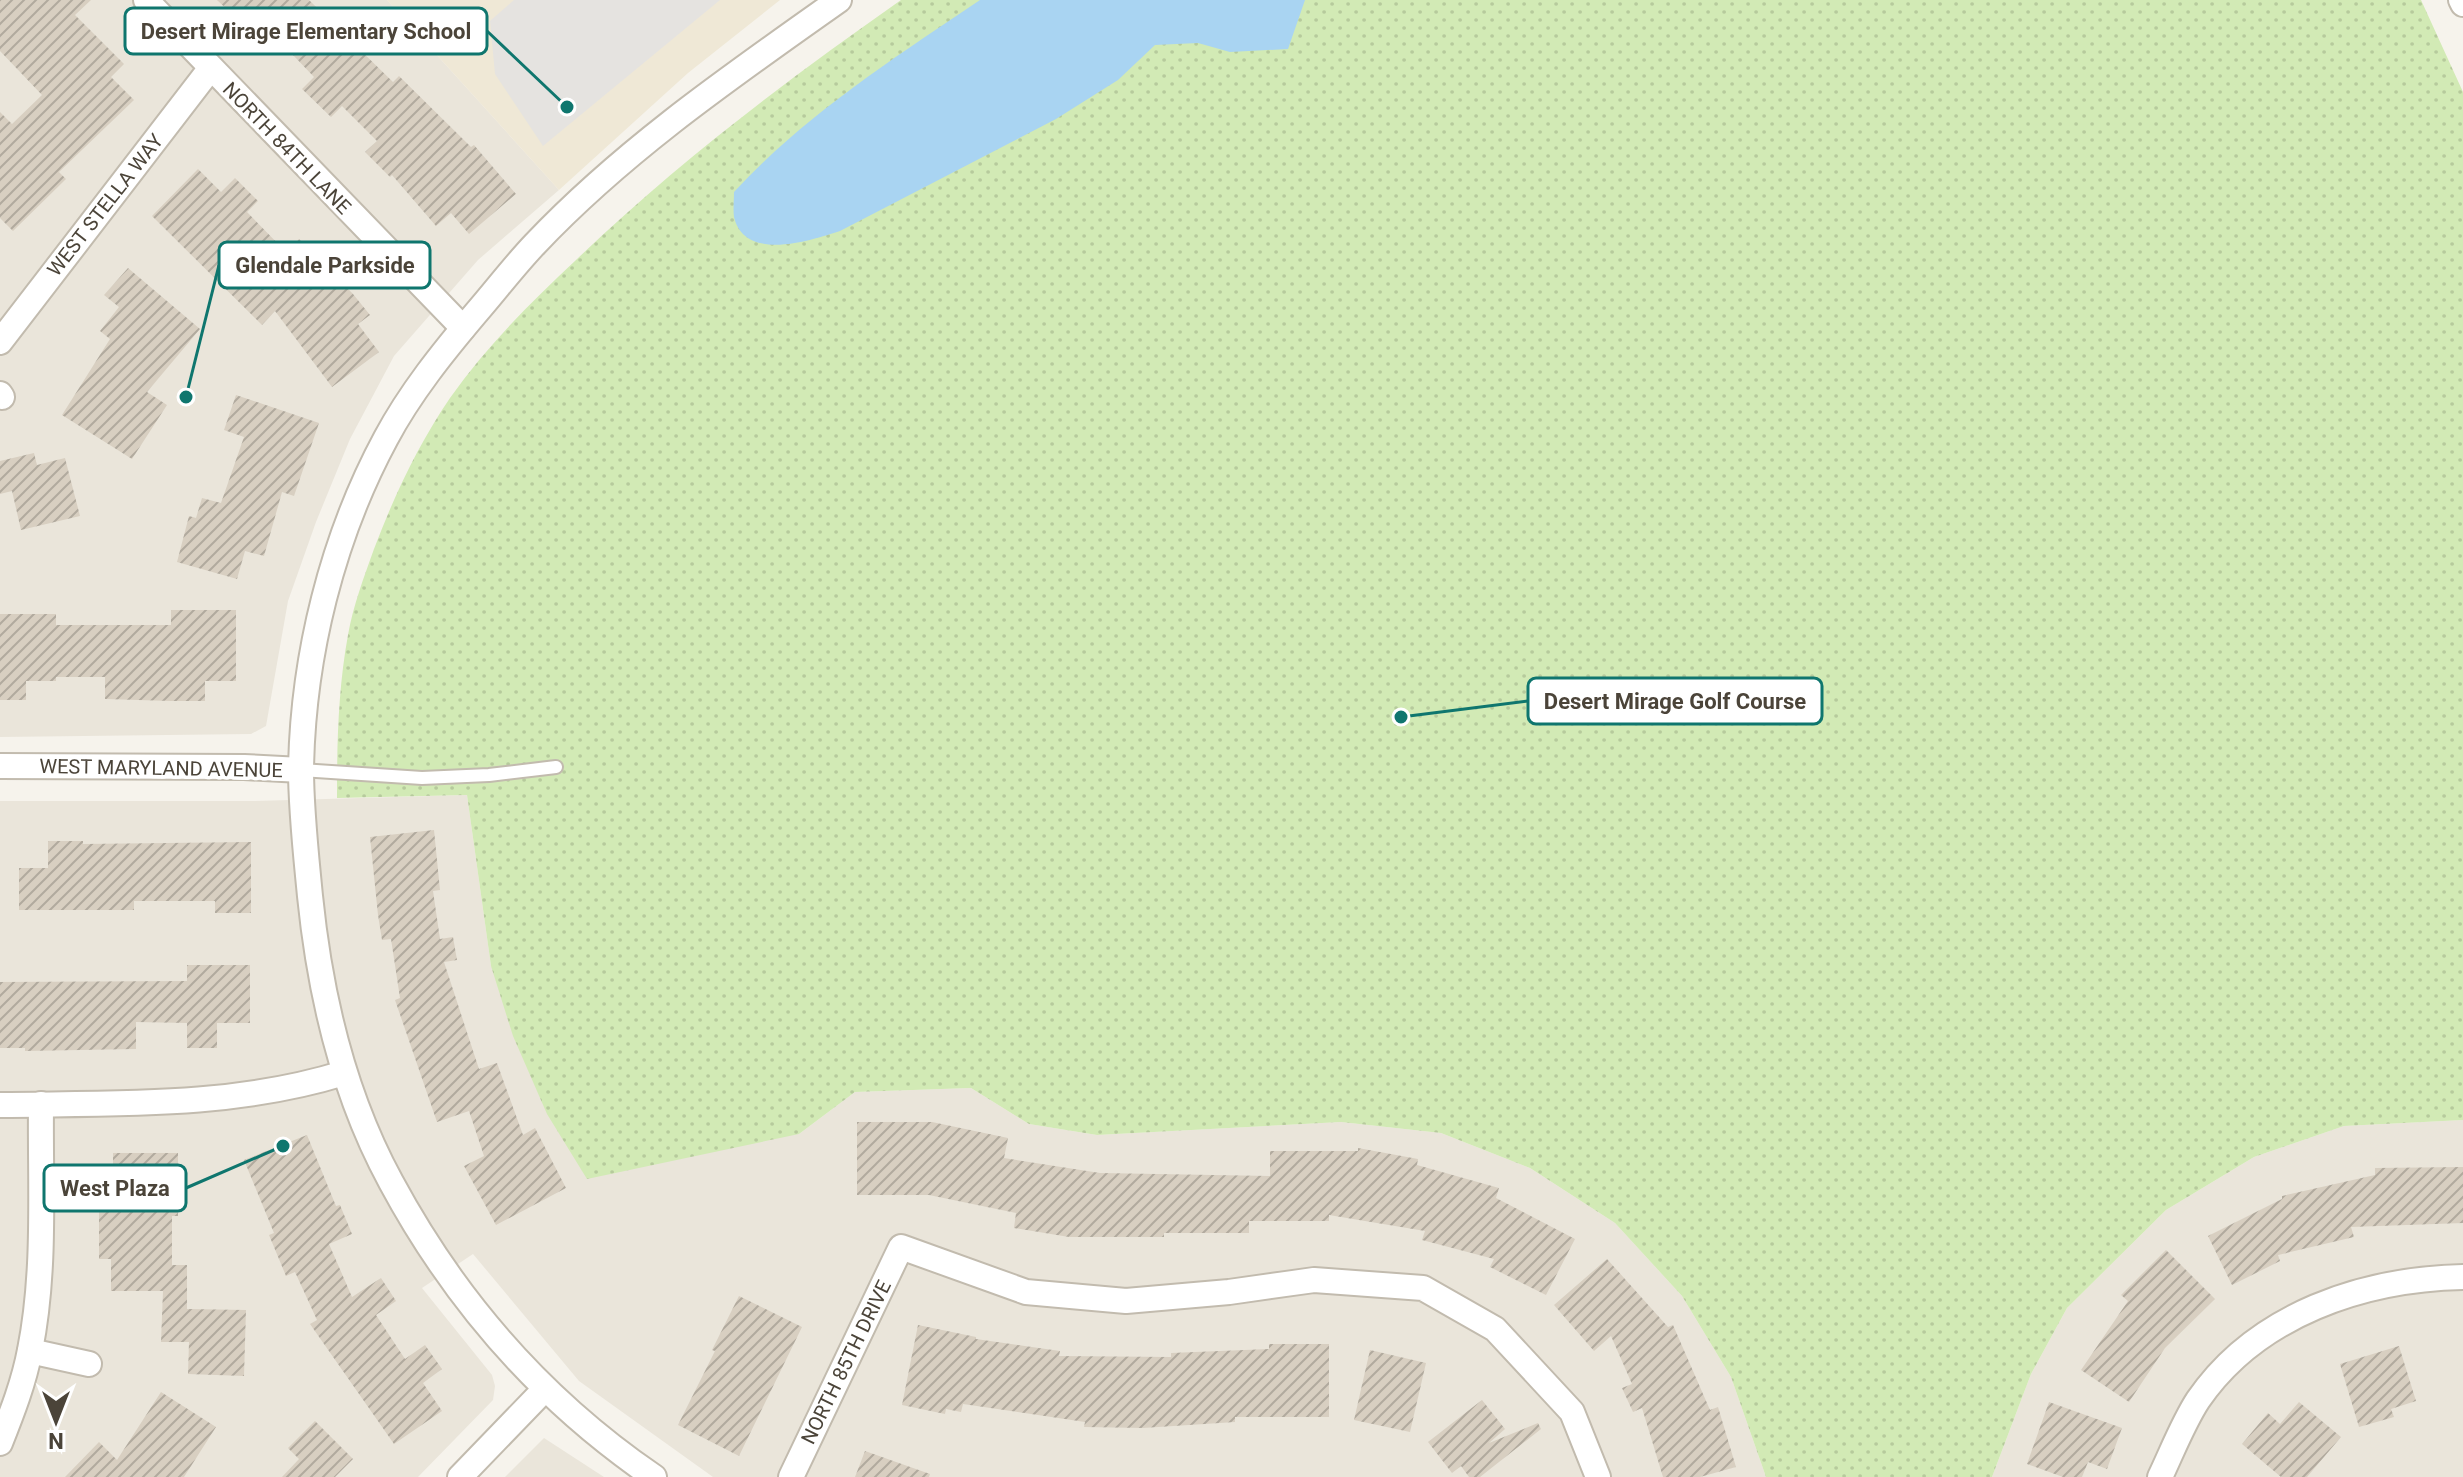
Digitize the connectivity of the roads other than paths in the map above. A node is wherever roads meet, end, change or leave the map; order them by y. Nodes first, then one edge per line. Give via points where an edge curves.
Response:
1 (146, 0) edge
2 (839, 0) edge
3 (210, 69) junction
4 (463, 328) junction
5 (0, 342) edge
6 (0, 766) edge
7 (556, 767) dead end
8 (301, 770) junction
9 (344, 1073) junction
10 (41, 1104) junction
11 (0, 1105) edge
12 (2463, 1277) edge
13 (30, 1351) junction
14 (89, 1364) dead end
15 (544, 1390) junction
16 (0, 1443) edge
17 (460, 1477) edge
18 (654, 1477) edge
19 (791, 1477) edge
20 (1598, 1477) edge
21 (2160, 1477) edge

1 - 3 street, NORTH 84TH LANE
2 - 4 street, WEST MARYLAND AVENUE via 707,94 606,178 535,245
3 - 4 street, NORTH 84TH LANE
3 - 5 street, WEST STELLA WAY
4 - 8 street, WEST MARYLAND AVENUE via 386,437 350,518 312,657
6 - 8 street, WEST MARYLAND AVENUE
7 - 8 lane via 422,778
8 - 9 street via 315,942
9 - 10 street via 303,1086 204,1101
9 - 15 street via 389,1180 421,1234 478,1314
10 - 11 street
10 - 13 street via 40,1251
12 - 21 street via 2370,1288 2313,1306 2257,1340 2199,1399
13 - 14 street
13 - 16 street
15 - 17 street
15 - 18 street via 607,1445
19 - 20 street, NORTH 85TH DRIVE via 901,1247 1026,1292 1126,1301 1314,1280 1423,1288 1495,1329 1524,1360 1572,1412

